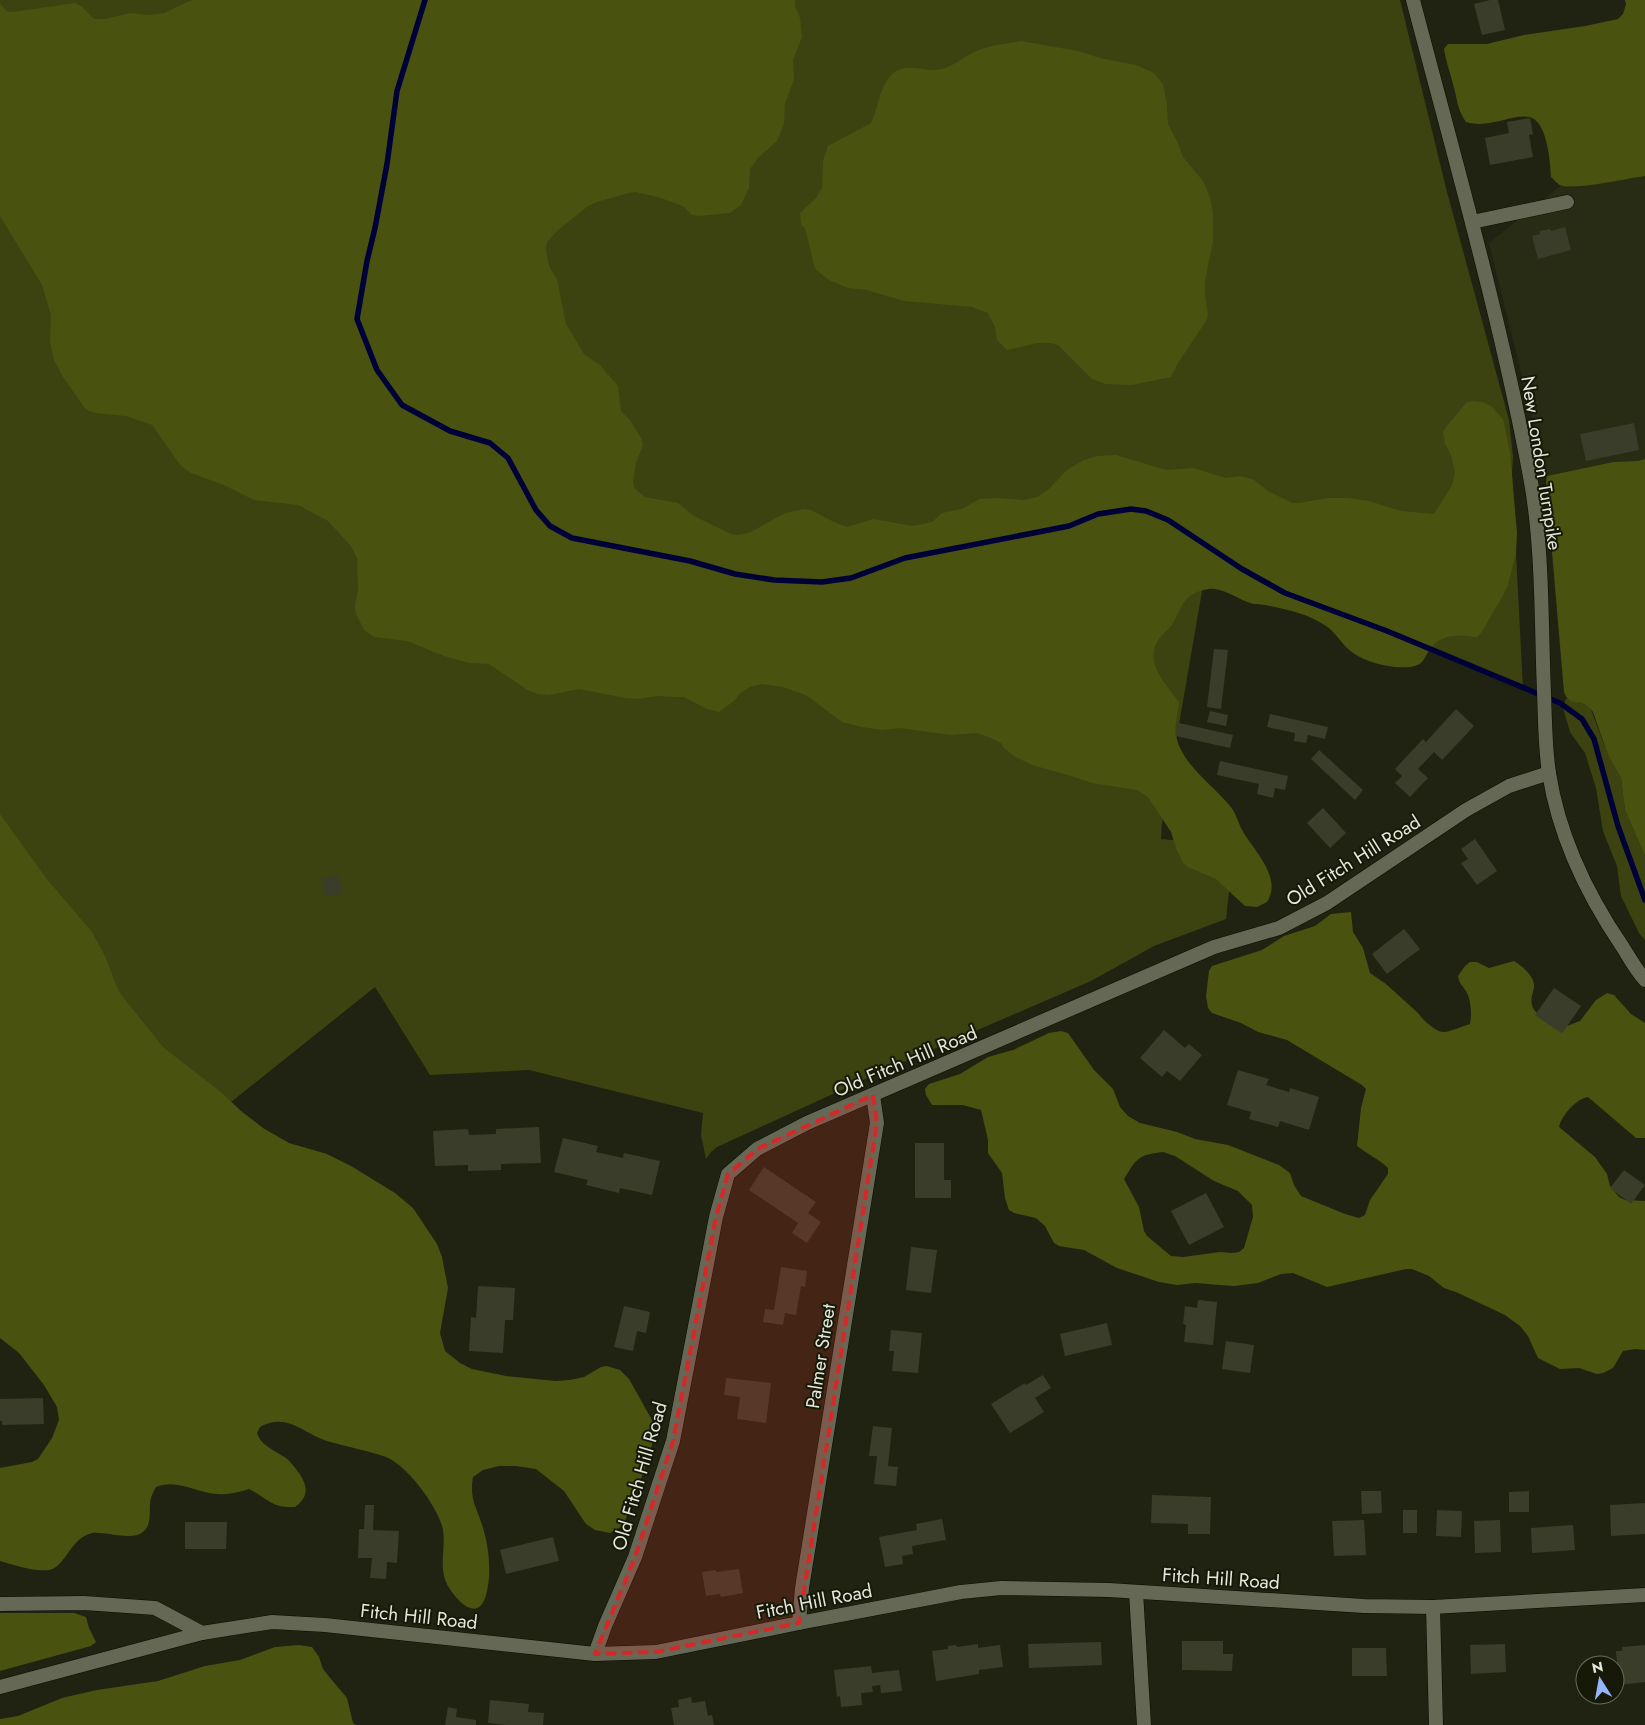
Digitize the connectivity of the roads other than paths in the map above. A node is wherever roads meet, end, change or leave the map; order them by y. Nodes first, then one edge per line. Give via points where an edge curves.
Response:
1 (1413, 0) edge
2 (1567, 202) dead end
3 (1472, 222) junction
4 (1549, 773) junction
5 (1645, 980) edge
6 (873, 1095) junction
7 (1136, 1592) junction
8 (1645, 1595) edge
9 (0, 1604) edge
10 (1433, 1607) junction
11 (799, 1623) junction
12 (202, 1633) junction
13 (596, 1654) junction
14 (0, 1687) edge
15 (1144, 1725) edge
16 (1436, 1725) edge

1 - 3 street, New London Turnpike
2 - 3 street
3 - 4 street, New London Turnpike via 1516,404 1531,486 1540,559
4 - 5 street, New London Turnpike via 1560,822 1577,869 1601,915
4 - 6 street, Old Fitch Hill Road via 1509,786 1466,810 1327,903 1279,928 1214,947
6 - 11 street, Palmer Street via 877,1124
6 - 13 street, Old Fitch Hill Road via 757,1149 728,1174 716,1217 673,1441 635,1557
7 - 10 street, Fitch Hill Road
7 - 11 street, Fitch Hill Road via 1001,1588 961,1592
7 - 15 street
8 - 10 street, Fitch Hill Road
9 - 12 street via 84,1603 155,1608
10 - 16 street
11 - 13 street, Fitch Hill Road via 656,1652
12 - 13 street, Fitch Hill Road via 272,1622
12 - 14 street, Fitch Hill Road

